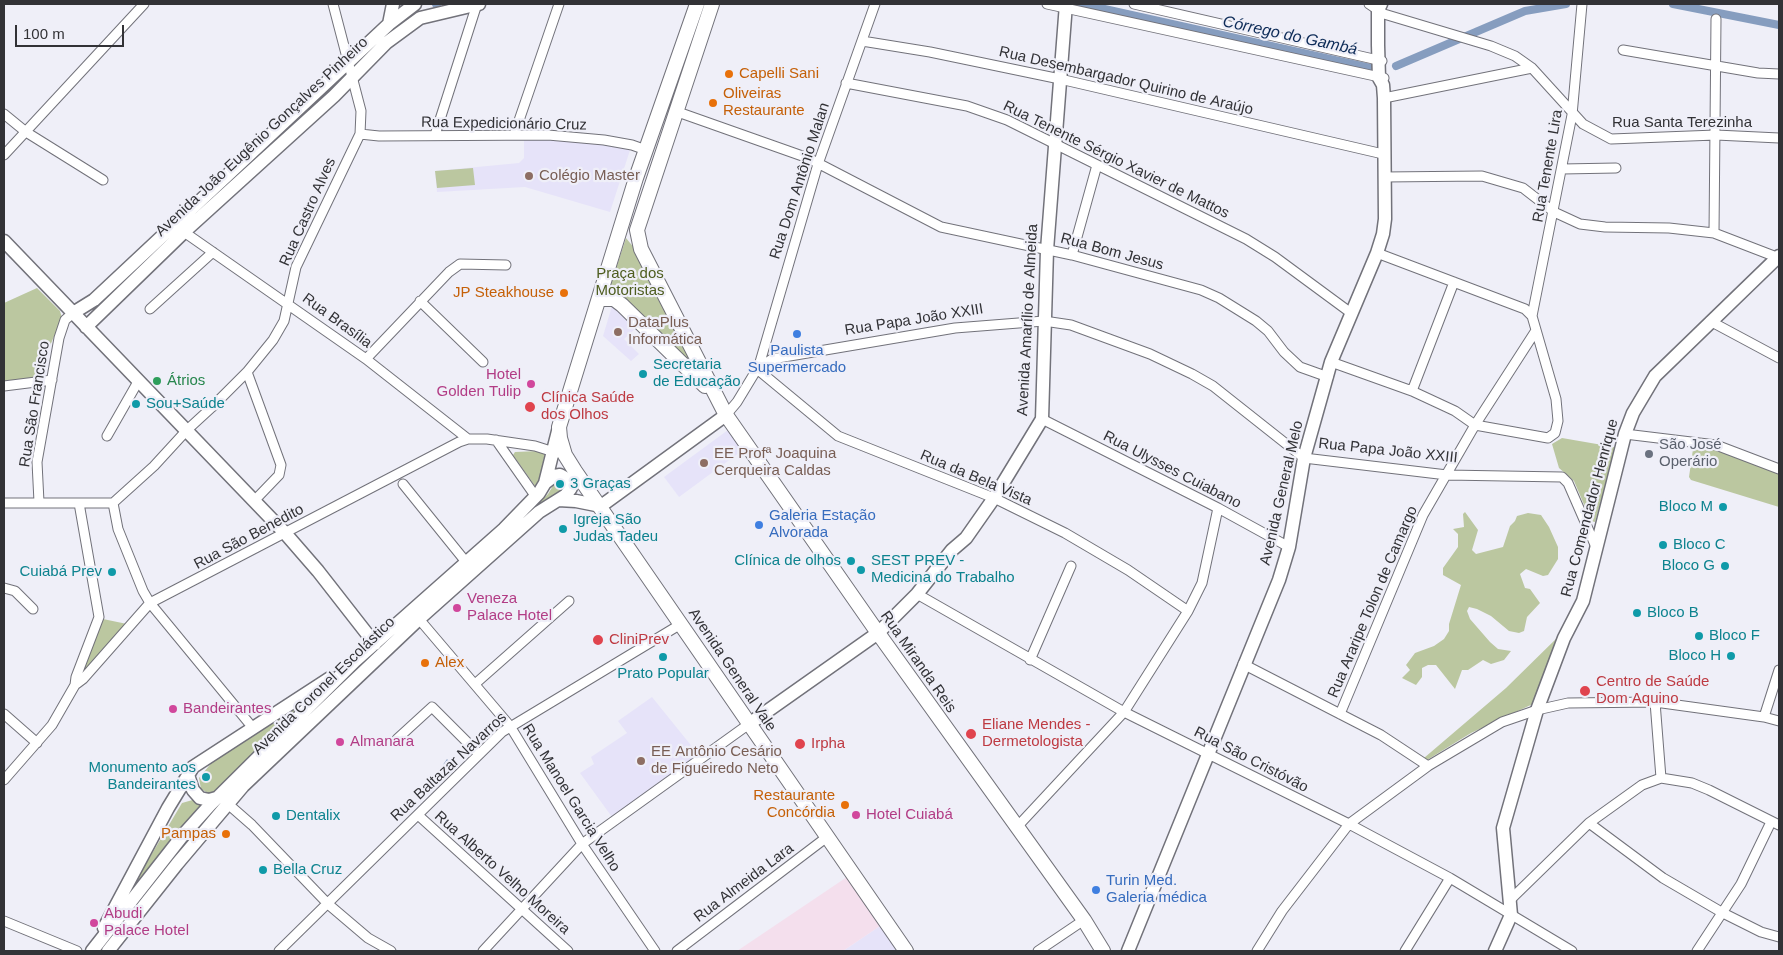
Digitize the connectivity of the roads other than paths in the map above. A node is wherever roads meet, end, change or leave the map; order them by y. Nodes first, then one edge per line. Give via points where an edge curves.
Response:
1 (144, 4) edge
2 (333, 4) edge
3 (393, 4) edge
4 (415, 4) edge
5 (424, 4) edge
6 (478, 4) edge
7 (559, 4) edge
8 (692, 4) edge
9 (697, 4) edge
10 (712, 4) edge
11 (876, 4) edge
12 (1047, 4) edge
13 (1134, 4) edge
14 (1582, 4) edge
15 (1066, 6) edge
16 (1379, 7) edge
17 (420, 18) junction
18 (1716, 18) dead end
19 (691, 21) junction
20 (389, 24) junction
21 (862, 41) junction
22 (1623, 50) dead end
23 (349, 61) junction
24 (1382, 61) junction
25 (1716, 65) junction
26 (1532, 68) junction
27 (1779, 74) edge
28 (352, 77) junction
29 (1060, 79) junction
30 (846, 83) junction
31 (1383, 85) junction
32 (675, 111) junction
33 (4, 114) edge
34 (1572, 115) junction
35 (26, 132) junction
36 (360, 134) junction
37 (435, 135) junction
38 (514, 135) junction
39 (1716, 135) junction
40 (1779, 138) edge
41 (1055, 144) junction
42 (646, 150) junction
43 (1383, 154) junction
44 (4, 155) edge
45 (818, 164) junction
46 (1097, 166) junction
47 (1616, 168) dead end
48 (1562, 169) junction
49 (1384, 177) junction
50 (103, 180) dead end
51 (1554, 212) junction
52 (184, 232) junction
53 (1714, 233) junction
54 (4, 241) edge
55 (1048, 250) junction
56 (213, 252) junction
57 (1377, 254) junction
58 (1072, 255) junction
59 (1779, 257) edge
60 (506, 265) dead end
61 (1454, 282) junction
62 (599, 298) junction
63 (420, 301) junction
64 (288, 303) junction
65 (150, 309) dead end
66 (73, 313) junction
67 (1351, 313) junction
68 (1532, 316) junction
69 (1044, 321) junction
70 (1710, 321) junction
71 (86, 327) junction
72 (1535, 332) junction
73 (1779, 358) edge
74 (366, 359) junction
75 (483, 362) dead end
76 (1331, 362) junction
77 (758, 369) junction
78 (247, 372) junction
79 (1328, 377) junction
80 (52, 380) junction
81 (140, 380) junction
82 (4, 386) edge
83 (1412, 391) junction
84 (714, 394) junction
85 (726, 414) junction
86 (1042, 420) junction
87 (1475, 425) junction
88 (559, 427) junction
89 (187, 430) junction
90 (1625, 434) junction
91 (106, 436) dead end
92 (468, 439) junction
93 (496, 440) junction
94 (553, 450) junction
95 (1304, 458) junction
96 (570, 465) junction
97 (1779, 470) edge
98 (1448, 475) junction
99 (545, 483) junction
100 (403, 484) dead end
101 (536, 496) junction
102 (994, 498) junction
103 (254, 501) junction
104 (555, 501) junction
105 (39, 502) junction
106 (4, 503) edge
107 (79, 503) junction
108 (112, 503) junction
109 (601, 506) junction
110 (1218, 508) junction
111 (285, 533) junction
112 (1596, 546) junction
113 (1289, 547) junction
114 (466, 562) junction
115 (1071, 566) dead end
116 (4, 588) edge
117 (917, 594) junction
118 (569, 601) dead end
119 (150, 604) junction
120 (33, 608) dead end
121 (1188, 611) junction
122 (418, 619) junction
123 (681, 624) junction
124 (878, 633) junction
125 (375, 644) junction
126 (1030, 660) junction
127 (355, 661) junction
128 (1243, 664) junction
129 (1779, 670) edge
130 (351, 681) junction
131 (475, 684) junction
132 (75, 685) junction
133 (1655, 702) junction
134 (1538, 710) junction
135 (1124, 712) junction
136 (4, 714) edge
137 (1340, 714) junction
138 (1764, 716) junction
139 (1779, 721) edge
140 (749, 724) junction
141 (510, 726) junction
142 (253, 728) junction
143 (397, 739) dead end
144 (38, 743) junction
145 (1209, 753) junction
146 (479, 754) junction
147 (1428, 766) junction
148 (188, 775) junction
149 (1661, 778) junction
150 (4, 780) edge
151 (243, 786) junction
152 (212, 802) junction
153 (233, 804) junction
154 (418, 815) junction
155 (1349, 824) junction
156 (1589, 824) junction
157 (1775, 824) edge
158 (1017, 827) junction
159 (828, 837) junction
160 (582, 844) junction
161 (1450, 878) junction
162 (1510, 900) junction
163 (328, 904) junction
164 (522, 909) junction
165 (1723, 913) junction
166 (1511, 915) junction
167 (1084, 920) junction
168 (4, 921) edge
169 (1779, 937) edge
170 (1128, 950) edge
171 (78, 951) edge
172 (92, 951) edge
173 (108, 951) edge
174 (278, 951) edge
175 (391, 951) edge
176 (483, 951) edge
177 (568, 951) edge
178 (655, 951) edge
179 (677, 951) edge
180 (906, 951) edge
181 (1038, 951) edge
182 (1103, 951) edge
183 (1257, 951) edge
184 (1405, 951) edge
185 (1495, 951) edge
186 (1572, 951) edge
187 (1697, 951) edge

1 - 35 street
2 - 23 street, Rua Castro Alves
3 - 20 main road
4 - 20 main road, Avenida João Eugênio Gonçalves Pinheiro
5 - 17 main road
6 - 17 main road, Avenida João Eugênio Gonçalves Pinheiro
6 - 37 street
7 - 38 street
8 - 19 main road
9 - 19 main road
10 - 32 main road
11 - 21 street, Rua Dom Antônio Malan
12 - 15 street
13 - 24 street
14 - 34 street, Rua Tenente Lira
15 - 29 main road, Avenida Amarílio de Almeida
15 - 31 street
16 - 24 main road, Avenida General Melo
16 - 26 street, Rua Santa Terezinha via 1515,56
17 - 28 main road, Avenida João Eugênio Gonçalves Pinheiro via 386,43
18 - 25 street
19 - 42 main road
20 - 23 main road, Avenida João Eugênio Gonçalves Pinheiro
21 - 29 street, Rua Desembargador Quirino de Araújo
21 - 30 street, Rua Dom Antônio Malan
22 - 25 street
23 - 28 street, Rua Castro Alves
23 - 66 main road, Avenida João Eugênio Gonçalves Pinheiro via 94,300
24 - 31 main road, Avenida General Melo
25 - 27 street
25 - 39 street
26 - 31 street
26 - 34 street, Rua Santa Terezinha
28 - 36 street, Rua Castro Alves via 361,111
28 - 52 main road, Avenida João Eugênio Gonçalves Pinheiro
29 - 41 main road, Avenida Amarílio de Almeida
29 - 43 street, Rua Desembargador Quirino de Araújo
30 - 41 street, Rua Tenente Sérgio Xavier de Mattos via 967,106 1007,120
30 - 45 street, Rua Dom Antônio Malan
31 - 43 main road, Avenida General Melo
32 - 45 street, Rua Bom Jesus
32 - 84 main road via 637,230 641,250
33 - 35 street
34 - 39 street, Rua Santa Terezinha via 1611,139
34 - 48 street, Rua Tenente Lira
35 - 44 street
35 - 50 street
36 - 37 street, Rua Expedicionário Cruz
36 - 64 street, Rua Castro Alves via 296,268
37 - 38 street, Rua Expedicionário Cruz
38 - 42 street, Rua Expedicionário Cruz via 604,140 632,144
39 - 40 street, Rua Santa Terezinha
39 - 53 street
41 - 46 street, Rua Tenente Sérgio Xavier de Mattos
41 - 55 main road, Avenida Amarílio de Almeida
42 - 62 main road
43 - 49 main road, Avenida General Melo
45 - 55 street, Rua Bom Jesus via 941,227
45 - 77 street, Rua Dom Antônio Malan
46 - 58 street
46 - 67 street, Rua Tenente Sérgio Xavier de Mattos via 1246,239
47 - 48 street
48 - 51 street, Rua Tenente Lira
49 - 51 street via 1482,176 1523,188
49 - 57 main road, Avenida General Melo via 1385,219
51 - 53 street via 1580,224
51 - 68 street, Rua Tenente Lira
52 - 56 street, Rua Brasília
52 - 71 main road, Avenida João Eugênio Gonçalves Pinheiro
53 - 59 street
54 - 66 main road
55 - 58 street, Rua Bom Jesus
55 - 69 main road, Avenida Amarílio de Almeida
56 - 64 street, Rua Brasília
56 - 65 street
57 - 61 street
57 - 67 main road, Avenida General Melo
58 - 79 street, Rua Bom Jesus via 1201,290 1219,298 1268,331 1300,368
59 - 70 main road, Rua Comendador Henrique
60 - 63 street via 460,264
61 - 68 street via 1525,309
61 - 83 street
62 - 84 main road via 614,299 622,305
62 - 88 main road
63 - 74 street
63 - 75 street
64 - 74 street, Rua Brasília
64 - 78 street, Rua Castro Alves via 284,321 273,340
66 - 71 main road
66 - 80 street, Rua São Francisco via 62,326
67 - 76 main road, Avenida General Melo
68 - 72 street, Rua Tenente Lira
69 - 77 street, Rua Papa João XXIII via 955,328 772,359
69 - 86 main road, Avenida Amarílio de Almeida
69 - 95 street, Rua Papa João XXIII via 1071,325 1150,354 1192,374 1213,386
70 - 73 street
70 - 90 main road, Rua Comendador Henrique via 1655,376 1633,413
71 - 81 main road
72 - 87 street, Rua Araripe Tolon de Camargo
72 - 87 street via 1550,371 1556,399 1558,428 1555,433 1548,438
74 - 92 street, Rua Brasília
76 - 79 main road, Avenida General Melo
76 - 83 street
77 - 85 street
77 - 102 street, Rua da Bela Vista via 838,436
78 - 89 street, Rua Castro Alves
78 - 103 street via 282,465 279,474
79 - 95 main road, Avenida General Melo
80 - 82 street
80 - 105 street, Rua São Francisco via 37,462
81 - 89 main road
81 - 91 street
83 - 87 street via 1455,411
84 - 85 main road
85 - 109 main road
85 - 124 main road, Rua Miranda Reis
86 - 102 main road, Avenida Amarílio de Almeida
86 - 110 street, Rua Ulysses Cuiabano
87 - 98 street, Rua Araripe Tolon de Camargo
88 - 94 main road, Avenida Coronel Escolástico
88 - 96 main road, Avenida General Vale via 562,447
89 - 103 main road
89 - 108 street, Rua Castro Alves via 154,466
90 - 97 street via 1716,445
90 - 112 main road, Rua Comendador Henrique
92 - 93 street, Rua São Benedito
92 - 111 street, Rua São Benedito
93 - 94 street, Rua São Benedito
93 - 101 street
94 - 96 street
94 - 99 main road, Avenida Coronel Escolástico
95 - 98 street, Rua Papa João XXIII
95 - 113 main road, Avenida General Melo
96 - 109 main road, Avenida General Vale
98 - 112 street, Rua Papa João XXIII via 1562,477 1568,483
98 - 137 street, Rua Araripe Tolon de Camargo via 1423,515
99 - 101 main road, Avenida Coronel Escolástico
99 - 104 main road, Avenida Coronel Escolástico via 557,475 569,480 570,491
100 - 114 street
101 - 114 main road, Avenida Coronel Escolástico
102 - 117 main road, Avenida Amarílio de Almeida via 966,538 952,550
102 - 121 street, Rua da Bela Vista via 1089,547
103 - 111 main road
104 - 109 main road
104 - 122 main road, Avenida Coronel Escolástico
105 - 106 street
105 - 107 street
107 - 108 street
107 - 132 street via 99,617
108 - 119 street via 118,529
109 - 123 main road, Avenida General Vale
110 - 113 street, Rua Ulysses Cuiabano
110 - 121 street via 1202,583
111 - 119 street, Rua São Benedito
111 - 125 main road
112 - 134 main road, Rua Comendador Henrique via 1583,601 1564,638
113 - 128 main road, Avenida General Melo via 1279,580
114 - 125 main road, Avenida Coronel Escolástico
115 - 126 street
116 - 120 street via 15,591
117 - 124 main road, Avenida Amarílio de Almeida
117 - 126 street, Rua São Cristóvão
118 - 131 street
119 - 132 street, Rua São Benedito
119 - 142 street
121 - 135 street
122 - 130 main road, Avenida Coronel Escolástico
122 - 131 street, Rua Manoel Garcia Velho
123 - 140 main road, Avenida General Vale
123 - 141 street, Rua Baltazar Navarros
124 - 140 main road, Avenida Amarílio de Almeida
124 - 158 main road, Rua Miranda Reis
125 - 127 main road, Avenida Coronel Escolástico
125 - 130 main road via 375,651
126 - 135 street, Rua São Cristóvão
127 - 142 main road, Avenida Coronel Escolástico
127 - 152 main road, Avenida Coronel Escolástico
128 - 137 street
128 - 145 main road, Avenida General Melo
129 - 138 street
130 - 151 main road, Avenida Coronel Escolástico
131 - 141 street, Rua Manoel Garcia Velho
132 - 144 street, Rua São Benedito
133 - 134 street via 1568,703
133 - 138 street
133 - 149 street
134 - 147 street via 1502,722
134 - 162 main road, Rua Comendador Henrique via 1503,828
135 - 145 street, Rua São Cristóvão
135 - 158 street
136 - 144 street
137 - 147 street via 1381,735
138 - 139 street
140 - 159 main road, Avenida General Vale
140 - 160 street
141 - 146 street, Rua Baltazar Navarros
141 - 160 street, Rua Manoel Garcia Velho
142 - 148 main road, Avenida Coronel Escolástico via 199,762
143 - 146 street via 432,707
144 - 150 street, Rua São Benedito
145 - 155 street, Rua São Cristóvão
145 - 170 main road, Avenida General Melo
146 - 154 street, Rua Baltazar Navarros
147 - 155 street
148 - 152 main road via 198,797
148 - 172 main road, Avenida Coronel Escolástico
149 - 156 street via 1629,794
149 - 157 street via 1709,790
151 - 152 main road
151 - 153 main road, Avenida Coronel Escolástico
152 - 153 main road
152 - 172 main road, Avenida Coronel Escolástico
153 - 163 street
153 - 173 main road, Avenida Coronel Escolástico via 177,864
154 - 163 street, Rua Baltazar Navarros
154 - 164 street, Rua Alberto Velho Moreira
155 - 161 street, Rua São Cristóvão
155 - 183 street via 1282,911
156 - 162 street
156 - 165 street via 1663,878
157 - 165 street
158 - 167 main road, Rua Miranda Reis
159 - 179 street, Rua Almeida Lara
159 - 180 main road, Avenida General Vale
160 - 164 street
160 - 178 street, Rua Manoel Garcia Velho
161 - 166 street, Rua São Cristóvão
161 - 184 street
162 - 166 main road, Rua Comendador Henrique
163 - 174 street, Rua Baltazar Navarros
163 - 175 street via 368,938
164 - 176 street
164 - 177 street, Rua Alberto Velho Moreira
165 - 169 street
165 - 187 street
166 - 185 main road
166 - 186 street, Rua São Cristóvão
167 - 181 street
167 - 182 main road, Rua Miranda Reis
168 - 171 street

